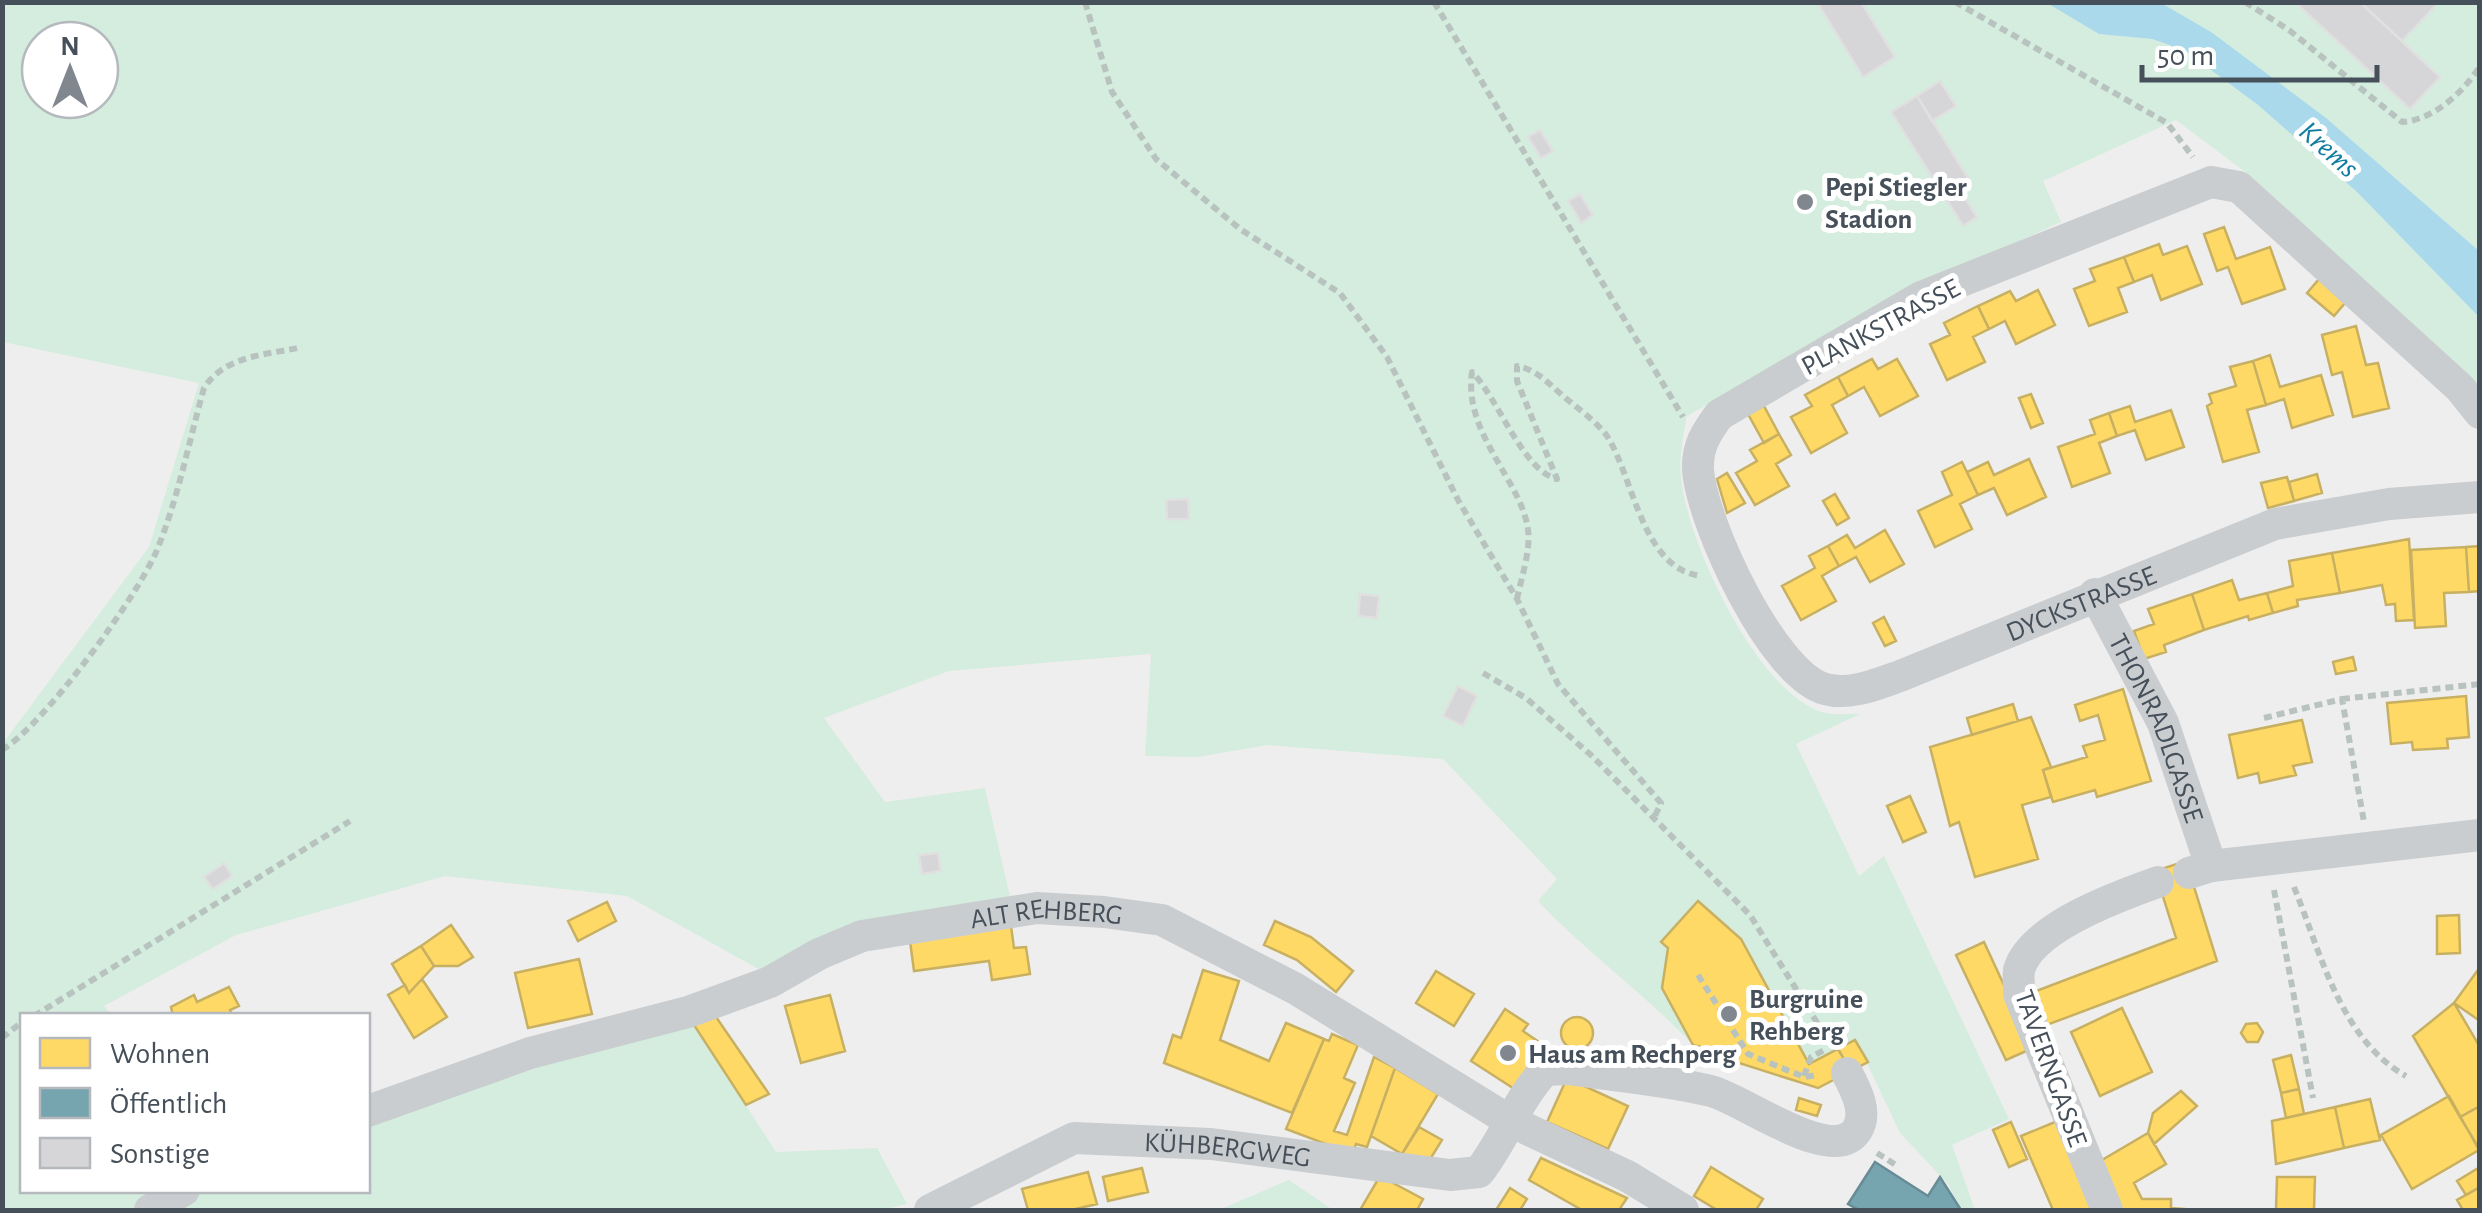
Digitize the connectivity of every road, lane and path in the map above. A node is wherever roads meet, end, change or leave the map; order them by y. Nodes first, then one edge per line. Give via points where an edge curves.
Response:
1 (1084, 2) edge
2 (1434, 2) edge
3 (1955, 2) edge
4 (2245, 2) edge
5 (2480, 66) edge
6 (2212, 182) junction
7 (302, 346) dead end
8 (2480, 413) edge
9 (1706, 433) junction
10 (2480, 497) edge
11 (1738, 580) junction
12 (2095, 594) junction
13 (1517, 599) junction
14 (1484, 673) dead end
15 (2480, 684) edge
16 (2342, 699) junction
17 (2264, 718) dead end
18 (2, 750) edge
19 (1653, 820) junction
20 (350, 821) dead end
21 (2480, 835) edge
22 (2368, 848) junction
23 (2278, 858) junction
24 (2186, 874) junction
25 (1698, 975) dead end
26 (39, 1013) edge
27 (1834, 1061) junction
28 (2406, 1076) dead end
29 (1804, 1077) junction
30 (2313, 1098) dead end
31 (370, 1111) edge
32 (1510, 1121) junction
33 (179, 1193) edge
34 (150, 1210) edge
35 (930, 1210) edge
36 (1682, 1210) edge
37 (2108, 1210) edge

1 - 13 path via 1112,92 1156,159 1240,229 1340,293 1388,357 1465,514
2 - 9 path via 1684,418
3 - 6 path via 2167,123
4 - 5 path via 2402,122 2424,120
6 - 8 street via 2238,187
6 - 9 street, PLANKSTRASSE via 1921,298 1719,415
7 - 18 path via 215,371 143,578 54,700
9 - 11 street via 1698,472
10 - 12 street, DYCKSTRASSE via 2275,524
11 - 12 street, DYCKSTRASSE via 1771,640 1797,672 1826,689 1859,690 1900,676
11 - 13 path via 1690,575 1654,546 1605,433 1532,369 1518,366 1557,479 1546,476 1519,443 1472,372 1469,389 1491,456 1529,532
12 - 24 street, THONRADLGASSE via 2164,723
13 - 19 path via 1558,684 1662,802
14 - 19 path via 1526,698
15 - 16 path
16 - 17 path
16 - 22 path
19 - 27 path via 1750,916
20 - 26 path
21 - 22 street, TAVERNGASSE
22 - 23 street, TAVERNGASSE
23 - 24 street, TAVERNGASSE
23 - 28 path via 2352,1027 2381,1062
23 - 30 path
24 - 37 street, TAVERNGASSE via 2070,920 2032,950 2020,969 2019,994
25 - 29 path via 1748,1054
27 - 29 path
27 - 29 path via 1811,1057
27 - 32 street via 1861,1109 1860,1126 1849,1140 1836,1143 1715,1092 1568,1068 1545,1070
31 - 32 street, ALT REHBERG via 530,1054 704,1006 862,936 1037,908 1162,920 1296,989
32 - 35 street, KÜHBERGWEG via 1479,1172 1450,1174 1211,1144 1074,1138
32 - 36 street, ALT REHBERG
33 - 34 street

